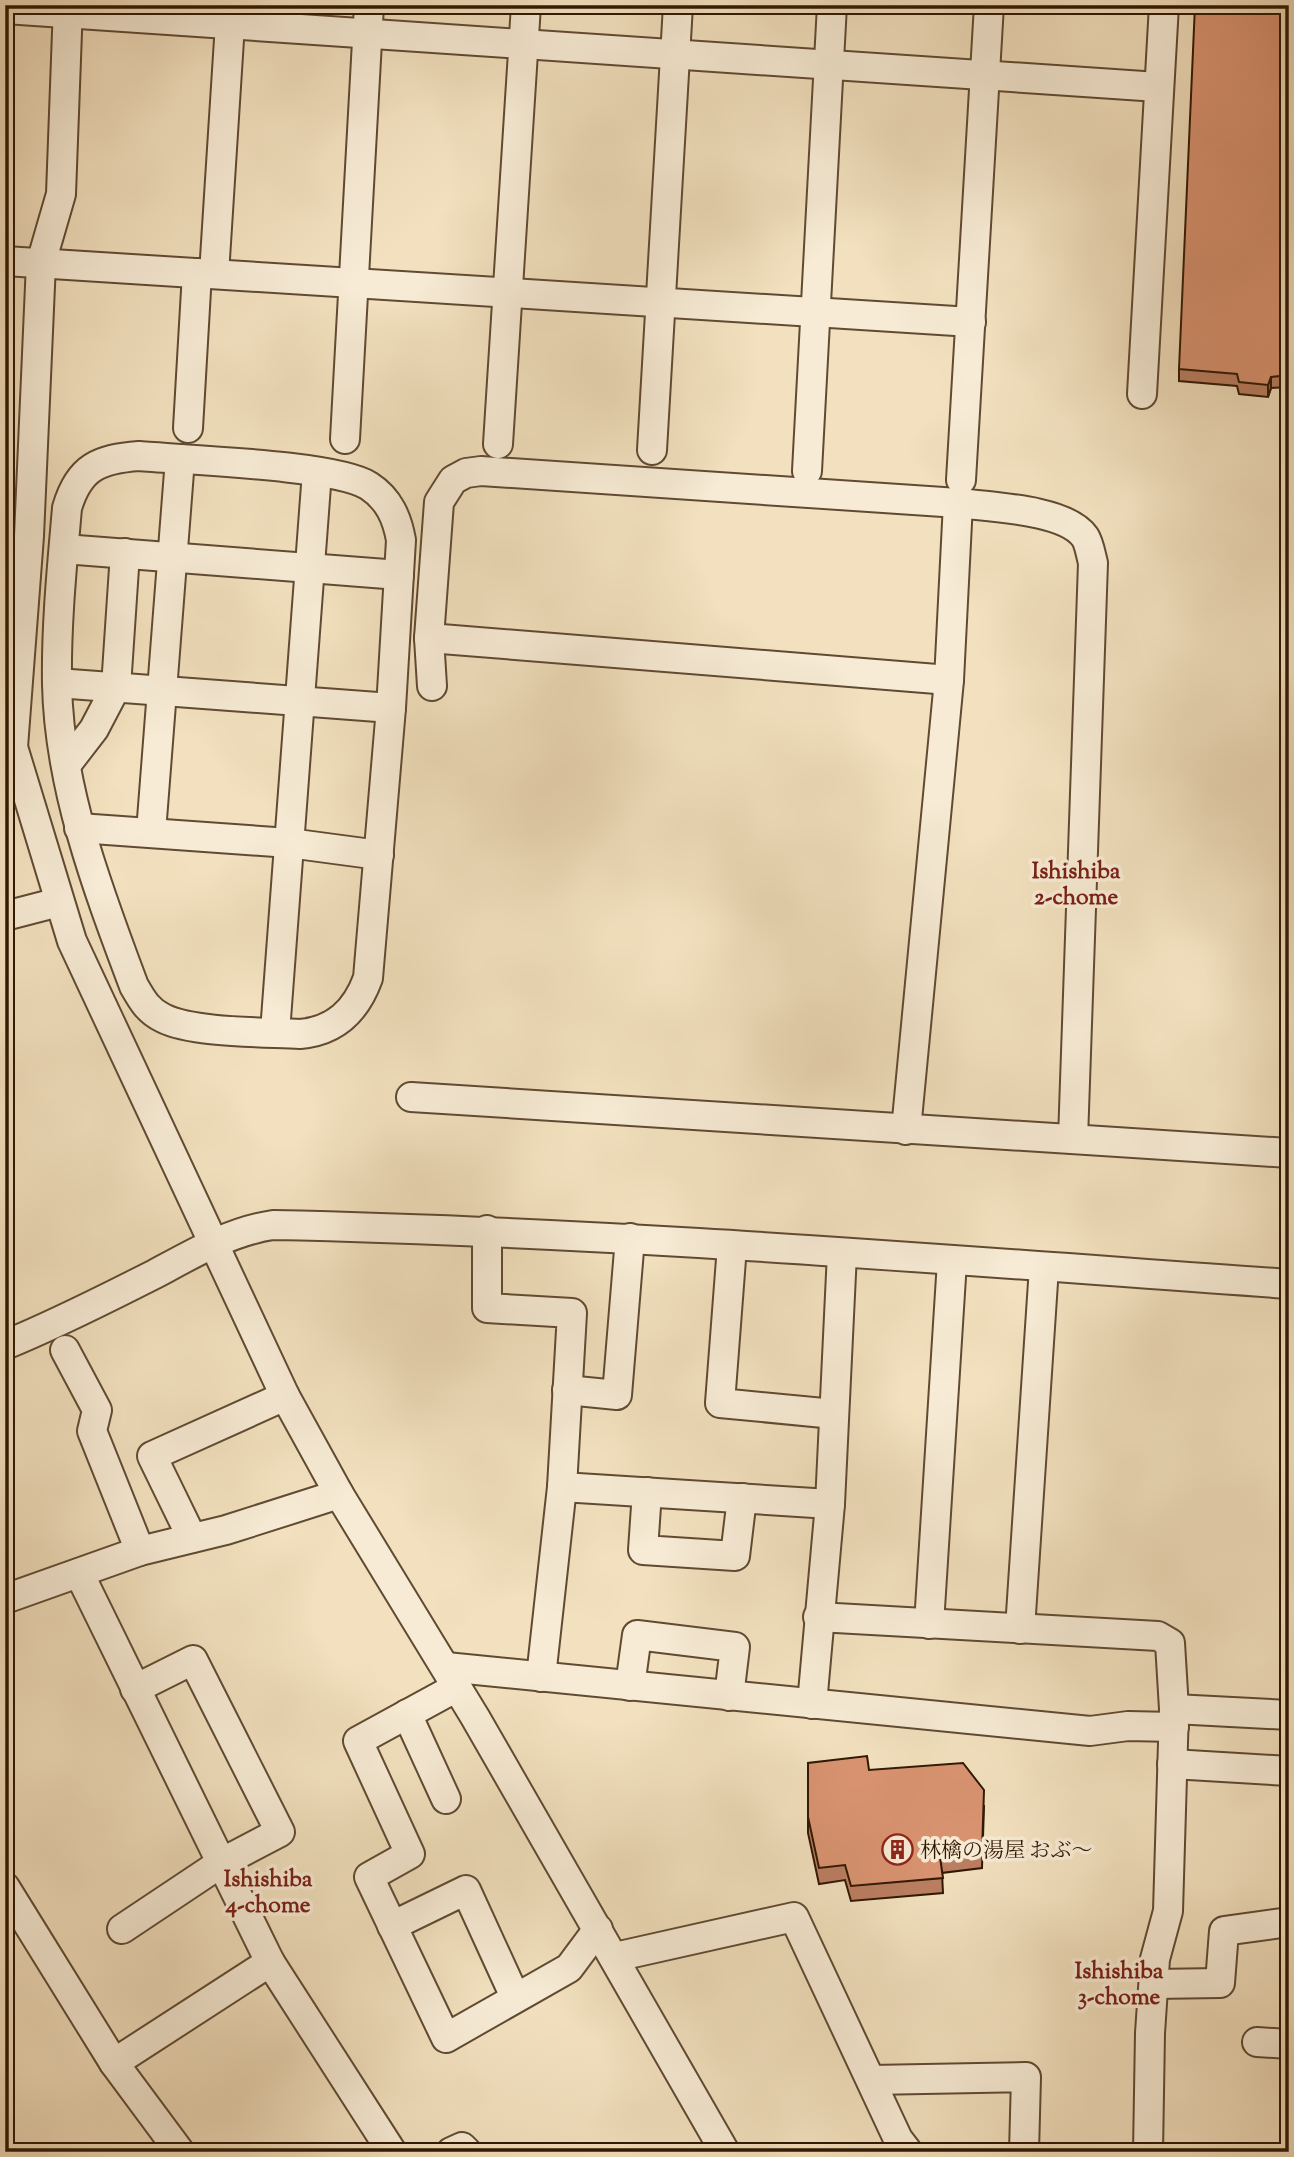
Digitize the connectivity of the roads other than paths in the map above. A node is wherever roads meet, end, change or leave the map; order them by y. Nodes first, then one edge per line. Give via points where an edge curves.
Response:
1 (369, 5) edge
2 (526, 5) edge
3 (678, 5) edge
4 (831, 5) edge
5 (989, 5) edge
6 (1164, 5) edge
7 (5, 9) edge
8 (68, 9) edge
9 (231, 15) edge
10 (367, 34) junction
11 (524, 44) junction
12 (675, 54) junction
13 (828, 65) junction
14 (985, 75) junction
15 (1158, 87) junction
16 (5, 261) edge
17 (41, 263) junction
18 (206, 274) junction
19 (353, 283) junction
20 (506, 292) junction
21 (660, 302) junction
22 (818, 312) junction
23 (971, 322) junction
24 (1142, 394) dead end
25 (188, 428) dead end
26 (345, 439) dead end
27 (498, 444) dead end
28 (652, 450) dead end
29 (180, 459) junction
30 (807, 471) dead end
31 (317, 472) junction
32 (959, 492) junction
33 (17, 499) edge
34 (64, 549) junction
35 (125, 552) junction
36 (173, 557) junction
37 (310, 568) junction
38 (399, 575) junction
39 (14, 623) edge
40 (429, 638) junction
41 (949, 680) junction
42 (57, 683) junction
43 (432, 686) dead end
44 (116, 687) junction
45 (162, 690) junction
46 (300, 699) junction
47 (391, 708) junction
48 (9, 748) edge
49 (67, 764) junction
50 (79, 828) junction
51 (150, 832) junction
52 (289, 844) junction
53 (379, 855) junction
54 (59, 902) junction
55 (5, 916) edge
56 (275, 1032) junction
57 (411, 1097) dead end
58 (906, 1130) junction
59 (1073, 1139) junction
60 (1289, 1153) edge
61 (486, 1230) junction
62 (630, 1238) junction
63 (212, 1244) junction
64 (732, 1246) junction
65 (842, 1253) junction
66 (952, 1261) junction
67 (1044, 1266) junction
68 (1289, 1283) edge
69 (5, 1345) edge
70 (65, 1350) dead end
71 (567, 1390) junction
72 (285, 1396) junction
73 (834, 1414) junction
74 (562, 1487) junction
75 (647, 1492) junction
76 (339, 1494) junction
77 (742, 1498) junction
78 (830, 1504) junction
79 (192, 1538) junction
80 (140, 1551) junction
81 (79, 1573) junction
82 (5, 1599) edge
83 (818, 1617) junction
84 (929, 1624) junction
85 (1020, 1629) junction
86 (451, 1677) junction
87 (541, 1677) junction
88 (630, 1686) junction
89 (135, 1689) junction
90 (729, 1696) junction
91 (812, 1703) junction
92 (407, 1714) junction
93 (1289, 1715) edge
94 (1174, 1718) junction
95 (1172, 1765) junction
96 (1289, 1771) edge
97 (446, 1799) dead end
98 (221, 1863) junction
99 (5, 1887) edge
100 (1289, 1922) edge
101 (392, 1926) junction
102 (122, 1929) dead end
103 (598, 1929) junction
104 (615, 1957) junction
105 (270, 1962) junction
106 (1154, 1984) junction
107 (515, 1997) junction
108 (1257, 2042) dead end
109 (1289, 2044) edge
110 (114, 2063) junction
111 (871, 2080) junction
112 (721, 2151) edge
113 (180, 2152) edge
114 (392, 2152) edge
115 (451, 2152) edge
116 (467, 2152) edge
117 (908, 2152) edge
118 (1024, 2152) edge
119 (1148, 2152) edge

1 - 10 street
2 - 11 street
3 - 12 street
4 - 13 street
5 - 14 street
6 - 15 street
7 - 8 street
8 - 9 street
8 - 17 street via 61,194
9 - 10 street
9 - 18 street
10 - 11 street
10 - 19 street
11 - 12 street
11 - 20 street
12 - 13 street
12 - 21 street
13 - 14 street
13 - 22 street
14 - 15 street
14 - 23 street
15 - 24 street
16 - 17 street
17 - 18 street
17 - 33 street
18 - 19 street
18 - 25 street
19 - 20 street
19 - 26 street
20 - 21 street
20 - 27 street
21 - 22 street
21 - 28 street
22 - 23 street
22 - 30 street
23 - 32 street
29 - 31 street
29 - 34 street via 107,459 86,473 66,508
29 - 36 street
31 - 37 street
31 - 38 street via 352,477 383,498 398,527
32 - 40 street via 466,473 453,480 439,502
32 - 41 street
32 - 59 street via 1068,523 1085,537 1093,563
33 - 39 street
34 - 35 street
34 - 42 street
35 - 36 street
35 - 44 street
36 - 37 street
36 - 45 street
37 - 38 street
37 - 46 street
38 - 47 street
39 - 48 street
40 - 41 street
40 - 43 street
41 - 58 street
42 - 44 street
42 - 49 street
44 - 45 street
44 - 49 street via 94,729
45 - 46 street
45 - 51 street
46 - 47 street
46 - 52 street
47 - 53 street
48 - 54 street
49 - 50 street
50 - 51 street
50 - 56 street via 134,986 146,1008 164,1019 194,1026
51 - 52 street
52 - 53 street
52 - 56 street
53 - 56 street via 368,978 356,1005 332,1027 317,1033
54 - 55 street
54 - 63 street via 72,941
57 - 58 street
58 - 59 street
59 - 60 street
61 - 62 street
61 - 63 street via 273,1225
61 - 71 street via 487,1308 572,1313
62 - 64 street
62 - 71 street via 617,1395
63 - 69 street via 57,1324
63 - 72 street
64 - 65 street
64 - 73 street via 720,1403
65 - 66 street
65 - 73 street
66 - 67 street
66 - 84 street
67 - 68 street
67 - 85 street
70 - 80 street via 97,1410 92,1431
71 - 74 street
72 - 76 street
72 - 79 street via 152,1456
73 - 78 street
74 - 75 street
74 - 87 street
75 - 77 street
75 - 77 street via 643,1550 735,1556
76 - 79 street
76 - 86 street
77 - 78 street
78 - 83 street
79 - 80 street
80 - 81 street
81 - 82 street
81 - 89 street
83 - 84 street
83 - 91 street
84 - 85 street
85 - 94 street via 1158,1636 1170,1643
86 - 87 street
86 - 92 street
86 - 103 street
87 - 88 street
88 - 90 street
88 - 90 street via 636,1635 735,1647
89 - 98 street
89 - 98 street via 192,1660 279,1832
90 - 91 street
91 - 94 street via 1090,1731
92 - 97 street
92 - 101 street via 358,1741 410,1854 369,1877
93 - 94 street
94 - 95 street
95 - 96 street
95 - 106 street via 1168,1910
98 - 102 street
98 - 105 street
99 - 110 street
100 - 106 street via 1224,1931 1220,1983
101 - 107 street via 466,1891
101 - 107 street via 446,2038
103 - 104 street
103 - 107 street via 569,1968
104 - 111 street via 794,1917
104 - 112 street
105 - 110 street
105 - 114 street
106 - 119 street
108 - 109 street
110 - 113 street
111 - 117 street
111 - 118 street via 1026,2077
115 - 116 street via 462,2147

